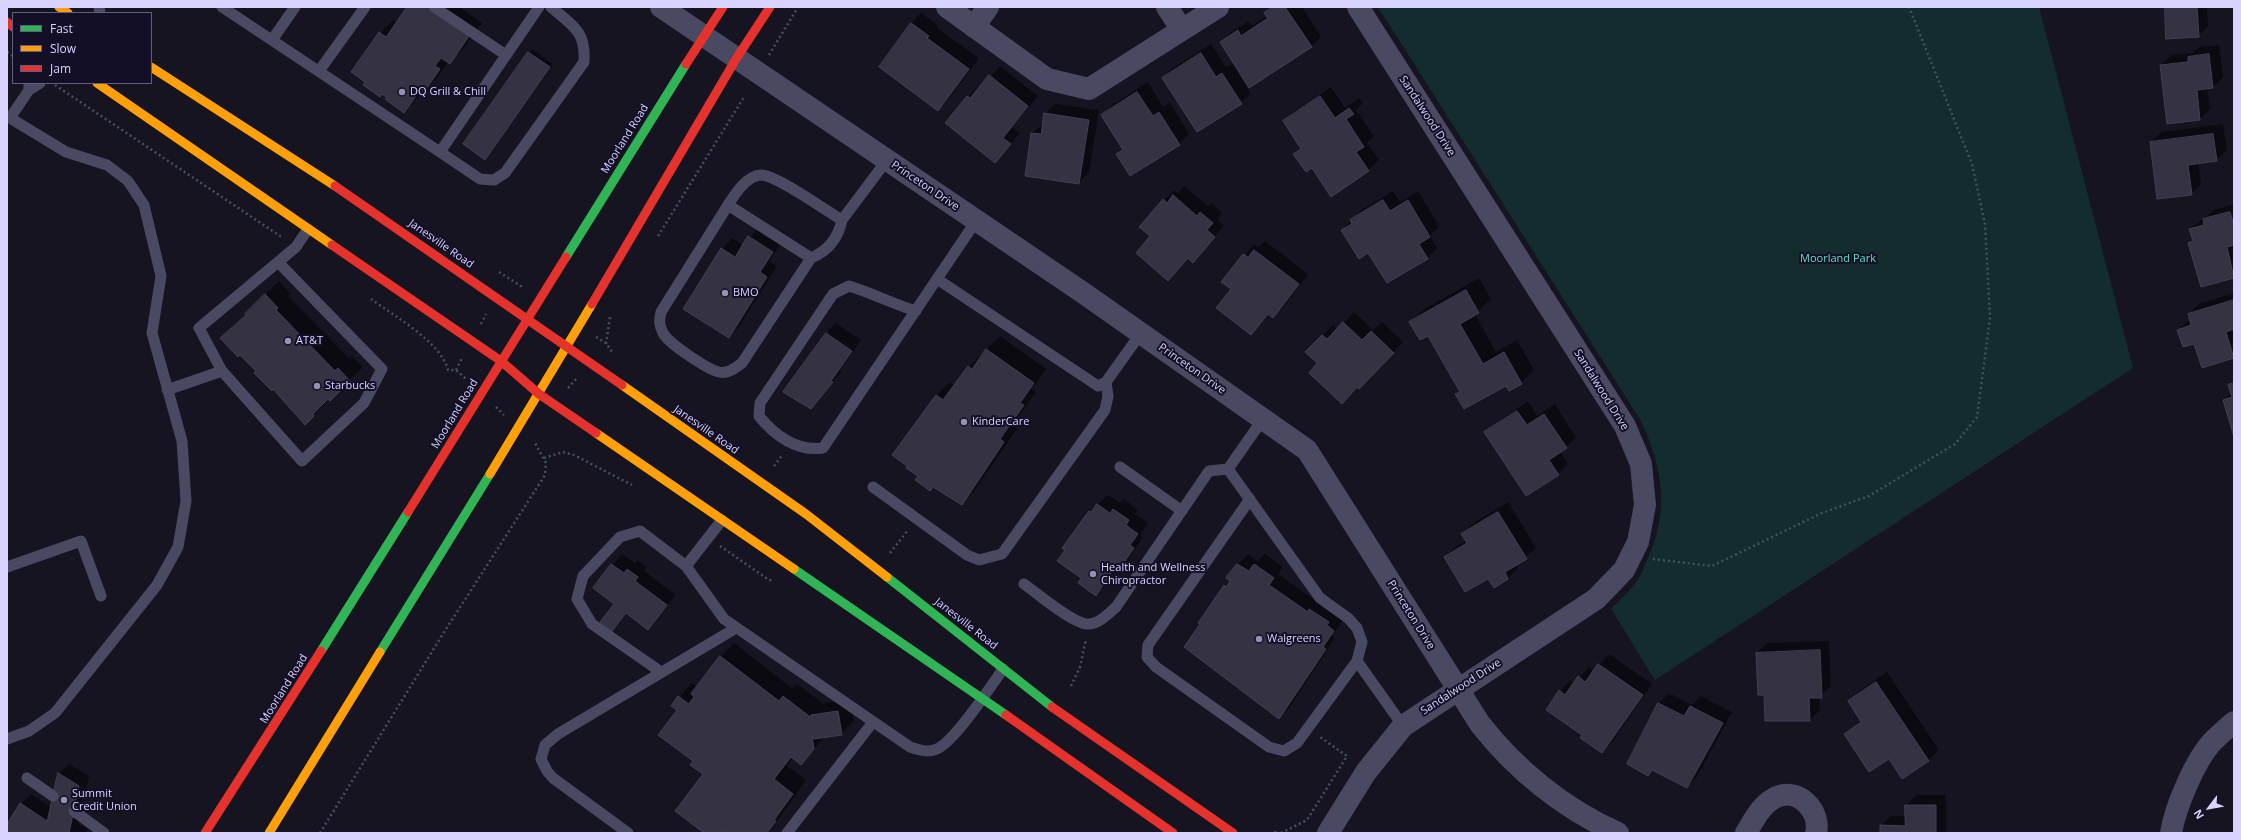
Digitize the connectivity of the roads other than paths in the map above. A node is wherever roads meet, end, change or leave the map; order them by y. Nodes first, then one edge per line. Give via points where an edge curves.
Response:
1 (223, 7) edge
2 (295, 7) edge
3 (365, 7) edge
4 (434, 7) edge
5 (539, 7) edge
6 (551, 7) edge
7 (661, 7) edge
8 (723, 7) edge
9 (770, 7) edge
10 (947, 7) edge
11 (988, 7) edge
12 (1167, 7) edge
13 (1218, 7) edge
14 (1358, 7) edge
15 (974, 27) junction
16 (1182, 30) junction
17 (703, 36) junction
18 (272, 40) junction
19 (506, 55) junction
20 (736, 59) junction
21 (152, 68) edge
22 (319, 71) junction
23 (98, 84) edge
24 (29, 86) edge
25 (9, 117) edge
26 (440, 152) junction
27 (887, 160) junction
28 (728, 205) junction
29 (842, 220) junction
30 (976, 221) junction
31 (308, 228) junction
32 (811, 258) junction
33 (278, 262) junction
34 (937, 279) junction
35 (916, 311) junction
36 (528, 318) junction
37 (1141, 333) junction
38 (567, 347) junction
39 (501, 361) junction
40 (222, 371) junction
41 (1106, 382) junction
42 (167, 390) junction
43 (539, 394) junction
44 (1263, 419) junction
45 (1120, 467) dead end
46 (1228, 469) junction
47 (874, 488) dead end
48 (1250, 500) junction
49 (1182, 511) junction
50 (722, 520) junction
51 (686, 566) junction
52 (7, 567) edge
53 (1024, 584) dead end
54 (101, 596) dead end
55 (736, 628) junction
56 (1357, 661) junction
57 (1003, 669) junction
58 (661, 672) junction
59 (1458, 689) junction
60 (982, 699) junction
61 (873, 722) junction
62 (2234, 722) edge
63 (1403, 726) junction
64 (7, 739) edge
65 (27, 778) dead end
66 (53, 796) dead end
67 (74, 811) dead end
68 (104, 833) edge
69 (205, 833) edge
70 (269, 833) edge
71 (628, 833) edge
72 (787, 833) edge
73 (1173, 833) edge
74 (1232, 833) edge
75 (1328, 833) edge
76 (1618, 833) edge
77 (1746, 833) edge
78 (1816, 833) edge
79 (2172, 833) edge

1 - 18 lane
2 - 18 lane
3 - 22 lane
4 - 19 lane
5 - 19 lane
6 - 26 lane via 577,30 585,46 584,62 505,173 494,180 480,180
7 - 17 street, Princeton Drive
8 - 17 main road, Moorland Road
9 - 20 main road
10 - 15 street
11 - 15 street
12 - 16 street
13 - 16 street
14 - 59 street, Sandalwood Drive via 1625,426 1641,464 1645,506 1638,542 1624,570 1596,599
15 - 16 street via 1047,79 1089,89
17 - 20 street, Princeton Drive
17 - 36 main road, Moorland Road
18 - 22 lane
19 - 26 lane
20 - 27 street, Princeton Drive
20 - 38 main road
21 - 36 main road, Janesville Road via 354,198
22 - 26 lane
23 - 31 main road
24 - 25 lane
25 - 42 lane via 66,152 107,165 128,181 144,204 161,276 152,333
27 - 29 lane
27 - 30 street, Princeton Drive
28 - 29 lane via 742,186 761,175 775,179
28 - 32 lane
28 - 32 lane via 661,312 659,322 663,334 670,342 699,361 720,372 731,371 742,363
29 - 32 lane via 840,231 833,243 821,254
30 - 34 lane
30 - 37 street, Princeton Drive
31 - 33 lane via 296,247
31 - 39 main road
33 - 40 lane via 198,328
33 - 40 lane via 382,369 364,403 302,461
34 - 35 lane
34 - 41 lane via 1098,386
35 - 35 lane via 823,448 809,450 797,447 767,427 758,416 760,403 833,294 849,286
36 - 38 main road, Janesville Road
36 - 39 main road, Moorland Road
37 - 41 lane
37 - 44 street, Princeton Drive
38 - 43 main road
38 - 57 main road, Janesville Road via 806,514
39 - 43 main road
39 - 69 main road, Moorland Road via 274,728
40 - 42 lane
41 - 47 lane via 1108,396 1104,410 1002,554 979,560 973,558
42 - 64 lane via 182,441 186,501 178,547 157,586 55,713 29,731
43 - 50 main road
43 - 70 main road
44 - 46 lane
44 - 59 street, Princeton Drive via 1307,450
45 - 49 lane
46 - 48 lane
46 - 49 lane via 1209,471
48 - 56 lane via 1320,598 1348,618 1357,628 1362,642
48 - 56 lane via 1148,645 1147,656 1156,667 1269,747 1284,751 1297,743
49 - 53 lane via 1116,607 1104,618 1087,624 1074,619
50 - 51 lane
50 - 60 main road
51 - 55 lane via 724,618
51 - 58 lane via 640,531 620,537 583,576 578,599 592,624
52 - 54 lane via 81,541
55 - 58 lane
55 - 61 lane
56 - 63 lane
57 - 60 lane
57 - 74 main road, Janesville Road via 1048,705
58 - 71 lane via 558,734 545,745 541,759 553,778
59 - 63 street, Sandalwood Drive
59 - 76 street, Princeton Drive via 1480,724 1515,763 1568,806
60 - 61 lane via 938,749 921,751 910,747
60 - 73 main road
61 - 72 lane
62 - 79 street via 2212,742 2192,775 2174,818
63 - 75 street, Sandalwood Drive via 1366,772
65 - 66 lane
67 - 68 lane
77 - 78 street via 1766,804 1778,796 1788,795 1800,798 1812,810 1816,819

